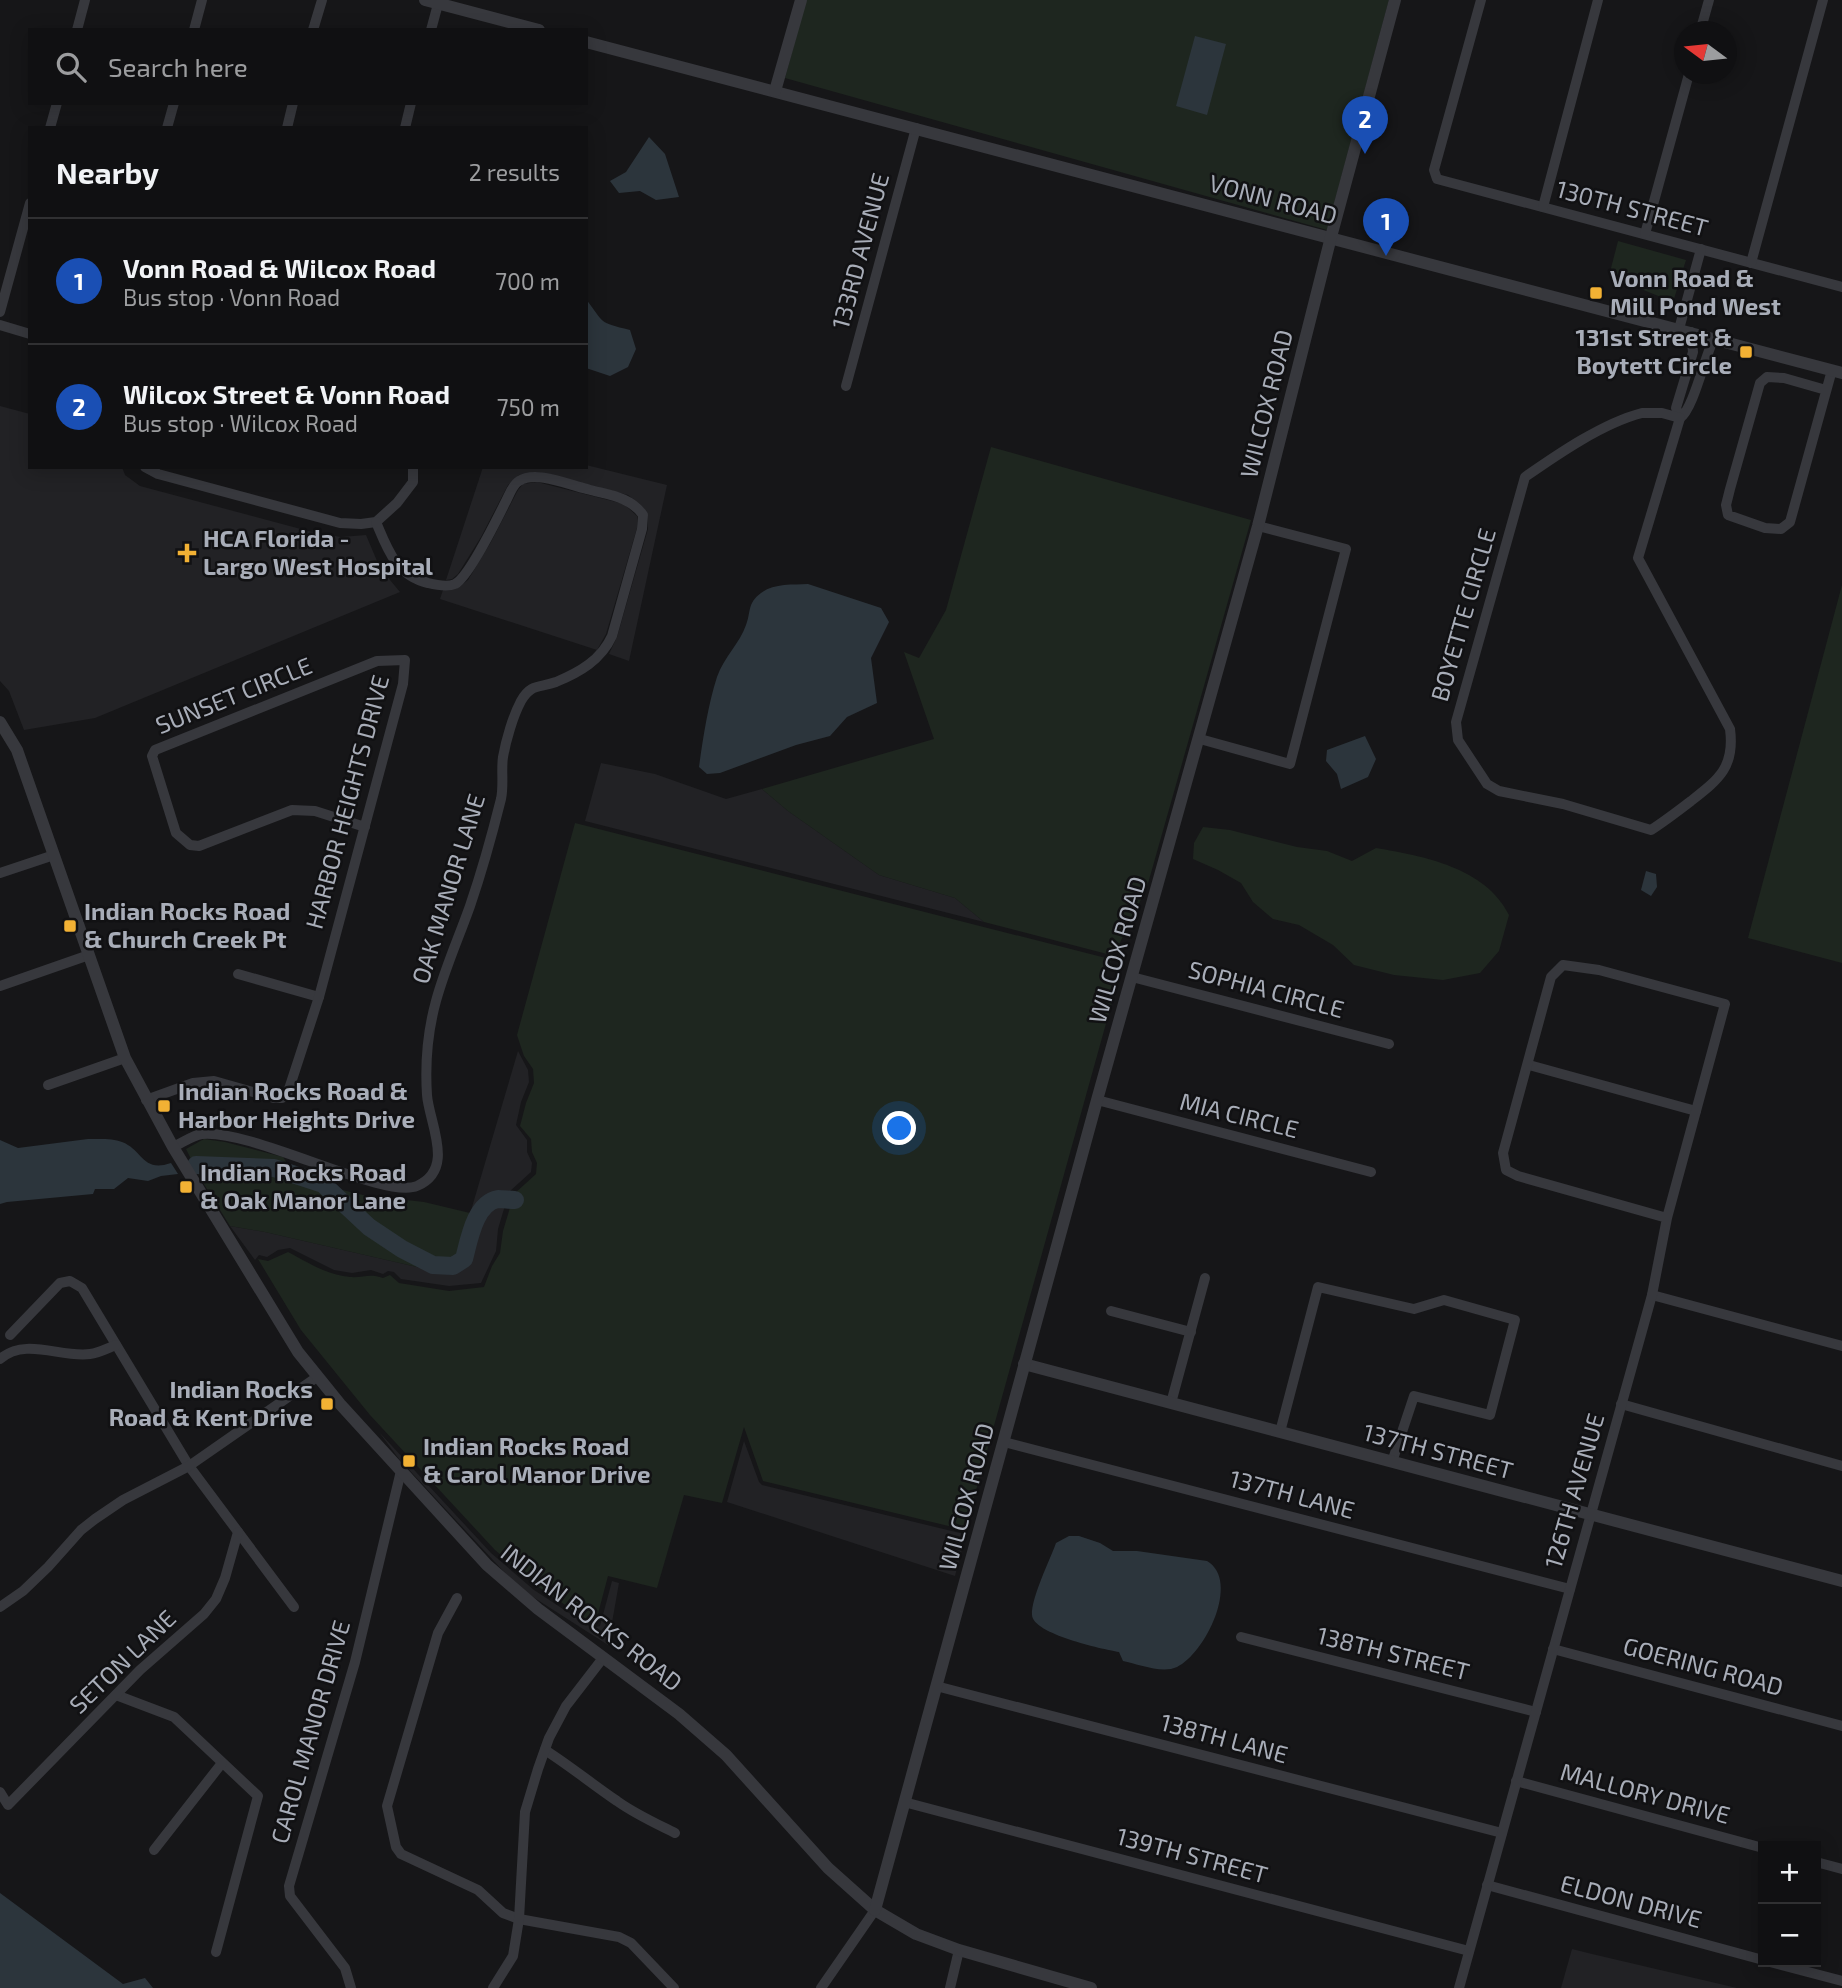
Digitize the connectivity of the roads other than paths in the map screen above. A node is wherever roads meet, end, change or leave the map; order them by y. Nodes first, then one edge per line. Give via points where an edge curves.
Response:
1 (85, 0) edge
2 (202, 0) edge
3 (322, 0) edge
4 (800, 0) edge
5 (1395, 0) edge
6 (1481, 0) edge
7 (1598, 0) edge
8 (1709, 0) edge
9 (1823, 0) edge
10 (432, 2) edge
11 (1703, 21) edge
12 (78, 28) edge
13 (195, 28) edge
14 (314, 28) edge
15 (431, 28) edge
16 (531, 28) edge
17 (588, 43) edge
18 (1686, 84) edge
19 (775, 91) junction
20 (56, 105) edge
21 (173, 105) edge
22 (293, 105) edge
23 (411, 105) edge
24 (51, 126) edge
25 (168, 126) edge
26 (287, 126) edge
27 (405, 126) edge
28 (916, 128) junction
29 (1543, 207) junction
30 (28, 210) edge
31 (1645, 234) junction
32 (1331, 237) junction
33 (1701, 249) junction
34 (1751, 263) junction
35 (1842, 287) edge
36 (0, 312) edge
37 (0, 325) edge
38 (1685, 331) junction
39 (28, 333) edge
40 (1714, 338) junction
41 (1837, 372) edge
42 (846, 386) dead end
43 (1826, 390) junction
44 (1680, 418) junction
45 (149, 469) edge
46 (413, 469) edge
47 (376, 522) junction
48 (1258, 526) junction
49 (405, 660) joint
50 (0, 722) edge
51 (1200, 739) junction
52 (365, 827) junction
53 (54, 855) junction
54 (0, 873) edge
55 (89, 956) junction
56 (238, 974) dead end
57 (1132, 977) junction
58 (0, 986) edge
59 (319, 998) junction
60 (1389, 1044) dead end
61 (125, 1058) junction
62 (1529, 1065) junction
63 (48, 1085) dead end
64 (146, 1100) junction
65 (1097, 1100) junction
66 (1696, 1111) junction
67 (173, 1147) junction
68 (1371, 1172) dead end
69 (1667, 1218) junction
70 (1205, 1278) dead end
71 (1651, 1295) junction
72 (1111, 1311) dead end
73 (1191, 1332) junction
74 (10, 1335) dead end
75 (116, 1345) junction
76 (1842, 1346) edge
77 (0, 1359) edge
78 (1024, 1363) junction
79 (317, 1377) junction
80 (1171, 1403) junction
81 (1621, 1404) junction
82 (1280, 1432) junction
83 (1004, 1442) junction
84 (1392, 1462) junction
85 (189, 1466) junction
86 (1842, 1466) edge
87 (401, 1471) junction
88 (1591, 1514) junction
89 (237, 1532) junction
90 (1842, 1581) edge
91 (1570, 1589) junction
92 (457, 1598) dead end
93 (0, 1607) edge
94 (294, 1607) dead end
95 (1241, 1637) dead end
96 (1553, 1649) junction
97 (603, 1658) junction
98 (936, 1686) junction
99 (116, 1695) junction
100 (1536, 1712) junction
101 (1842, 1726) edge
102 (545, 1750) junction
103 (222, 1763) junction
104 (1516, 1781) junction
105 (0, 1792) edge
106 (904, 1802) junction
107 (675, 1832) dead end
108 (1502, 1833) junction
109 (1758, 1847) edge
110 (154, 1850) dead end
111 (1821, 1863) edge
112 (1842, 1869) edge
113 (1488, 1885) junction
114 (875, 1910) junction
115 (519, 1919) junction
116 (959, 1951) junction
117 (1469, 1951) junction
118 (216, 1952) dead end
119 (1758, 1959) edge
120 (1789, 1967) edge
121 (1842, 1981) edge
122 (351, 1988) edge
123 (492, 1988) edge
124 (674, 1988) edge
125 (821, 1988) edge
126 (950, 1988) edge
127 (1091, 1988) edge
128 (1459, 1988) edge

1 - 12 street
2 - 13 street
3 - 14 street
4 - 19 street
5 - 32 street, WILCOX ROAD
6 - 29 street, 130TH STREET via 1434,170 1437,179
7 - 29 street
8 - 11 street
9 - 34 street
10 - 15 street
10 - 16 street
17 - 19 street, VONN ROAD
18 - 31 street
19 - 28 street, VONN ROAD
20 - 24 street
21 - 25 street
22 - 26 street
23 - 27 street
28 - 32 street, VONN ROAD
28 - 42 street, 133RD AVENUE
29 - 31 street, 130TH STREET
30 - 36 street
31 - 33 street, 130TH STREET
32 - 38 street, VONN ROAD
32 - 48 street, WILCOX ROAD
33 - 34 street, 130TH STREET
33 - 38 street, BOYETTE CIRCLE
34 - 35 street, 130TH STREET
37 - 39 street
38 - 40 street, VONN ROAD
38 - 44 street, BOYETTE CIRCLE via 1693,352 1676,408
40 - 41 street, VONN ROAD
40 - 44 street, BOYETTE CIRCLE via 1689,410
41 - 43 street
43 - 43 street via 1790,522 1781,529 1765,528 1728,515 1726,505 1760,383 1766,377 1784,378
44 - 44 street, BOYETTE CIRCLE via 1638,558 1730,729 1728,763 1719,780 1651,830 1499,791 1487,784 1468,757 1458,740 1456,722 1525,477 1622,418 1642,413
45 - 47 street via 340,523
46 - 47 street via 413,482
47 - 67 street, OAK MANOR LANE via 391,558 402,570 427,583 443,585 463,577 520,480 537,477 627,500 643,515 605,650 574,673 535,686 520,704 503,757 502,795 432,1023 427,1098 439,1142 426,1180 415,1187 389,1187 294,1154 226,1137 201,1134
48 - 51 street, WILCOX ROAD
48 - 51 street via 1346,549 1294,752 1290,764
49 - 52 street, HARBOR HEIGHTS DRIVE via 403,684
49 - 52 street, SUNSET CIRCLE via 377,661 155,750 152,756 176,833 190,845 199,846 292,810 315,811
50 - 53 street, INDIAN ROCKS ROAD via 17,750
51 - 57 street, WILCOX ROAD
52 - 59 street, HARBOR HEIGHTS DRIVE
53 - 54 street
53 - 55 street, INDIAN ROCKS ROAD
55 - 58 street
55 - 61 street, INDIAN ROCKS ROAD
56 - 59 street
57 - 60 street, SOPHIA CIRCLE
57 - 65 street, WILCOX ROAD
59 - 64 street, HARBOR HEIGHTS DRIVE via 291,1088 282,1098 214,1081 193,1083
61 - 63 street
61 - 64 street, INDIAN ROCKS ROAD
62 - 66 street
62 - 66 street, 126TH AVENUE via 1551,978 1563,965 1599,970 1725,1004
62 - 69 street via 1503,1153 1506,1170
64 - 67 street, INDIAN ROCKS ROAD
65 - 68 street, MIA CIRCLE
65 - 78 street, WILCOX ROAD
66 - 69 street, 126TH AVENUE
67 - 79 street, INDIAN ROCKS ROAD via 282,1328
69 - 71 street, 126TH AVENUE
70 - 73 street
71 - 76 street
71 - 81 street, 126TH AVENUE
72 - 73 street
73 - 80 street
74 - 75 street via 60,1283 71,1281 82,1288
75 - 77 street via 92,1354 24,1348
75 - 85 street
78 - 80 street, 137TH STREET
78 - 83 street, WILCOX ROAD
79 - 85 street
79 - 87 street, INDIAN ROCKS ROAD
80 - 82 street, 137TH STREET
81 - 86 street
81 - 88 street, 126TH AVENUE
82 - 84 street, 137TH STREET
82 - 84 street via 1318,1287 1414,1309 1444,1300 1515,1320 1490,1415 1413,1396
83 - 91 street, 137TH LANE
83 - 98 street, WILCOX ROAD
84 - 88 street, 137TH STREET
85 - 89 street
85 - 93 street via 95,1518 23,1591
87 - 97 street, INDIAN ROCKS ROAD via 487,1565
87 - 122 street, CAROL MANOR DRIVE via 355,1662 289,1886 290,1896 345,1968
88 - 90 street, 137TH STREET
88 - 91 street, 126TH AVENUE
89 - 94 street
89 - 99 street, SETON LANE via 216,1599
91 - 96 street, 126TH AVENUE
92 - 115 street via 438,1633 393,1781 387,1806 390,1829 401,1854 478,1890 503,1913
95 - 100 street, 138TH STREET
96 - 100 street, 126TH AVENUE
96 - 101 street, GOERING ROAD
97 - 102 street via 566,1706
97 - 114 street, INDIAN ROCKS ROAD via 680,1714 726,1755 828,1868
98 - 106 street, WILCOX ROAD
98 - 108 street, 138TH LANE
99 - 103 street via 174,1717
99 - 105 street, SETON LANE via 8,1805
100 - 104 street, 126TH AVENUE
102 - 107 street via 617,1802
102 - 115 street via 525,1812
103 - 110 street
103 - 118 street via 258,1796
104 - 108 street, 126TH AVENUE
104 - 109 street, MALLORY DRIVE
106 - 114 street, WILCOX ROAD
106 - 117 street, 139TH STREET
108 - 113 street, 126TH AVENUE
111 - 112 street
113 - 117 street, 126TH AVENUE
113 - 119 street, ELDON DRIVE
114 - 116 street, INDIAN ROCKS ROAD via 916,1934
114 - 125 street
115 - 123 street via 513,1956
115 - 124 street via 619,1937 631,1943
116 - 126 street
116 - 127 street, INDIAN ROCKS ROAD
117 - 128 street, 126TH AVENUE
120 - 121 street

